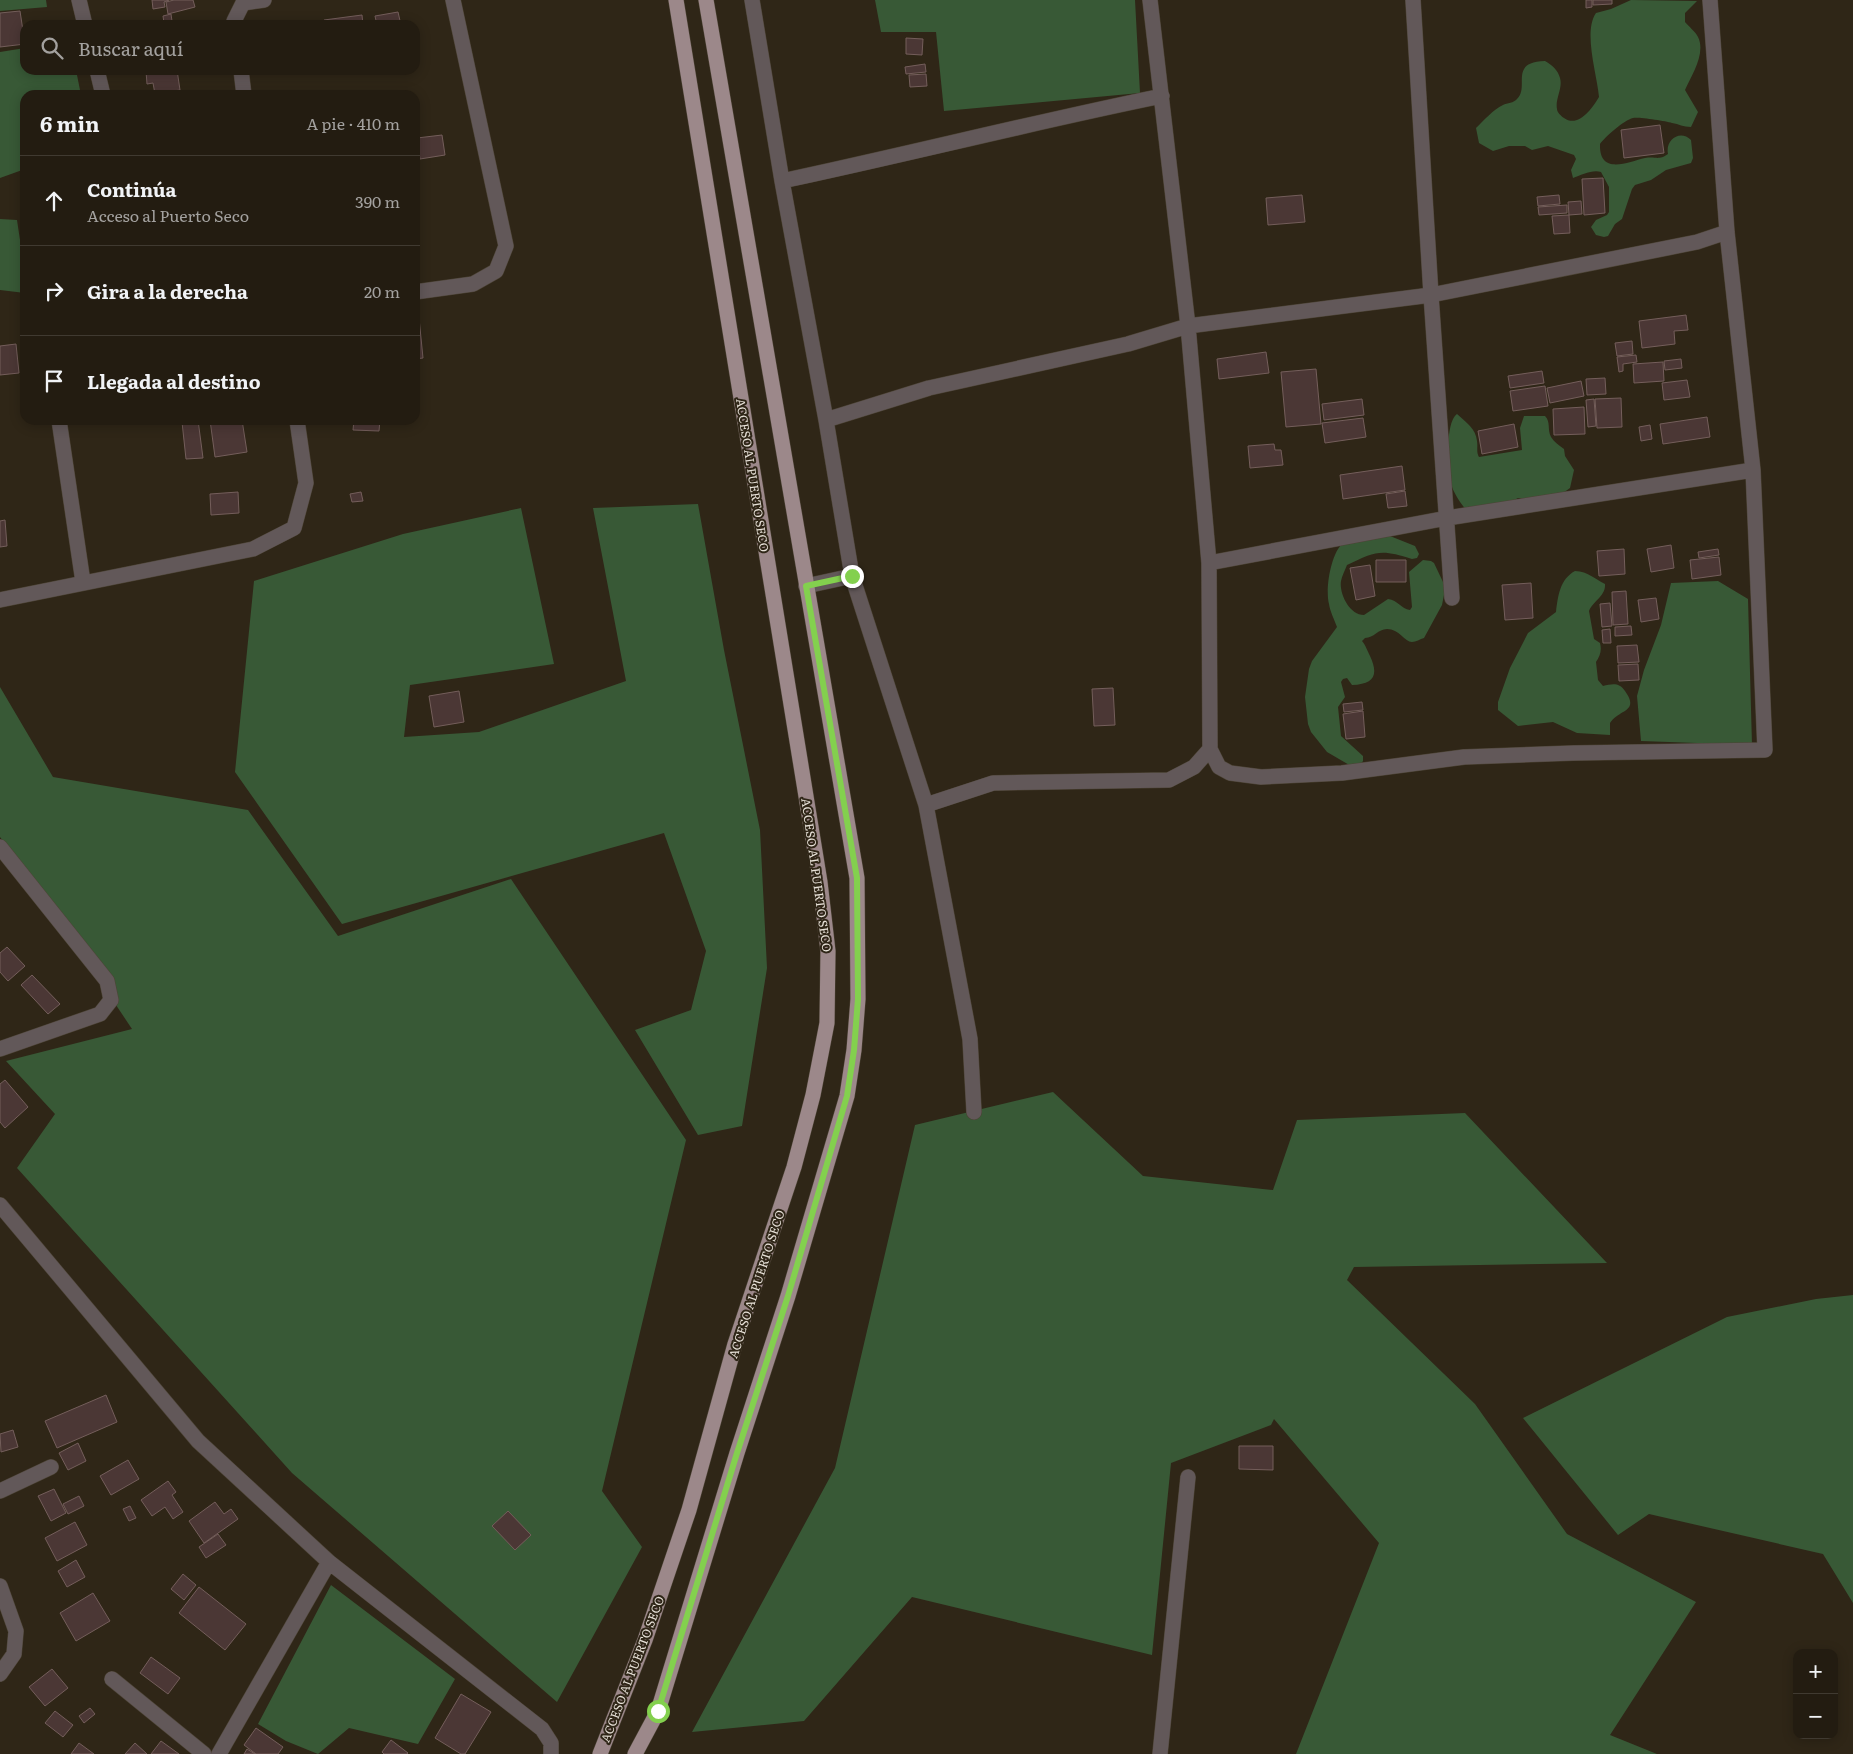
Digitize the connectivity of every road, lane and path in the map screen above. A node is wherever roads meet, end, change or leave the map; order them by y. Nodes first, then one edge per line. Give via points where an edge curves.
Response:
1 (79, 0) edge
2 (264, 0) edge
3 (453, 0) edge
4 (676, 0) edge
5 (706, 0) edge
6 (752, 0) edge
7 (1150, 0) edge
8 (1413, 0) edge
9 (1710, 0) edge
10 (243, 1) edge
11 (84, 20) edge
12 (234, 20) edge
13 (98, 75) edge
14 (242, 75) edge
15 (102, 90) edge
16 (243, 90) edge
17 (1162, 96) junction
18 (782, 181) junction
19 (1727, 232) junction
20 (420, 291) edge
21 (1431, 295) junction
22 (1188, 326) junction
23 (826, 420) junction
24 (60, 425) edge
25 (298, 425) edge
26 (1753, 470) junction
27 (1447, 518) junction
28 (1209, 563) junction
29 (852, 576) junction
30 (82, 582) junction
31 (806, 586) junction
32 (1452, 598) dead end
33 (0, 600) edge
34 (1210, 749) junction
35 (926, 804) junction
36 (0, 846) edge
37 (0, 1049) edge
38 (974, 1112) dead end
39 (0, 1205) edge
40 (51, 1467) dead end
41 (1188, 1477) dead end
42 (0, 1491) edge
43 (329, 1562) junction
44 (0, 1586) edge
45 (0, 1674) edge
46 (112, 1679) dead end
47 (204, 1754) edge
48 (219, 1754) edge
49 (551, 1754) edge
50 (600, 1754) edge
51 (635, 1754) edge
52 (1160, 1754) edge

1 - 11 street
2 - 10 street
3 - 20 street via 506,246 496,271 473,284
4 - 50 main road, ACCESO AL PUERTO SECO via 820,882 828,951 827,1023 814,1095 794,1167 735,1344 689,1510 645,1640
5 - 31 main road
6 - 18 street
7 - 17 street
8 - 21 street
9 - 19 street
10 - 12 street
13 - 15 street
14 - 16 street
17 - 18 street
17 - 22 street
18 - 23 street
19 - 21 street via 1697,242
19 - 26 street
21 - 22 street
21 - 27 street
22 - 23 street via 1128,344 929,388
22 - 28 street
23 - 29 street
24 - 30 street
25 - 30 street via 306,483 294,528 254,549
26 - 27 street
26 - 34 street via 1765,750 1464,757 1342,773 1262,776 1230,773 1219,767
27 - 28 street
27 - 32 street
28 - 34 street
29 - 31 street
29 - 35 street
30 - 33 street
31 - 51 main road via 857,878 858,999 854,1050 847,1096 788,1296 658,1711
34 - 35 street via 1194,767 1169,780 993,783
35 - 38 street via 970,1039
36 - 37 street via 107,981 111,1000 100,1014
39 - 43 street via 198,1441
40 - 42 street
41 - 52 street
43 - 48 street
43 - 49 street via 542,1728 551,1743
44 - 45 street via 16,1631 14,1654
46 - 47 street

